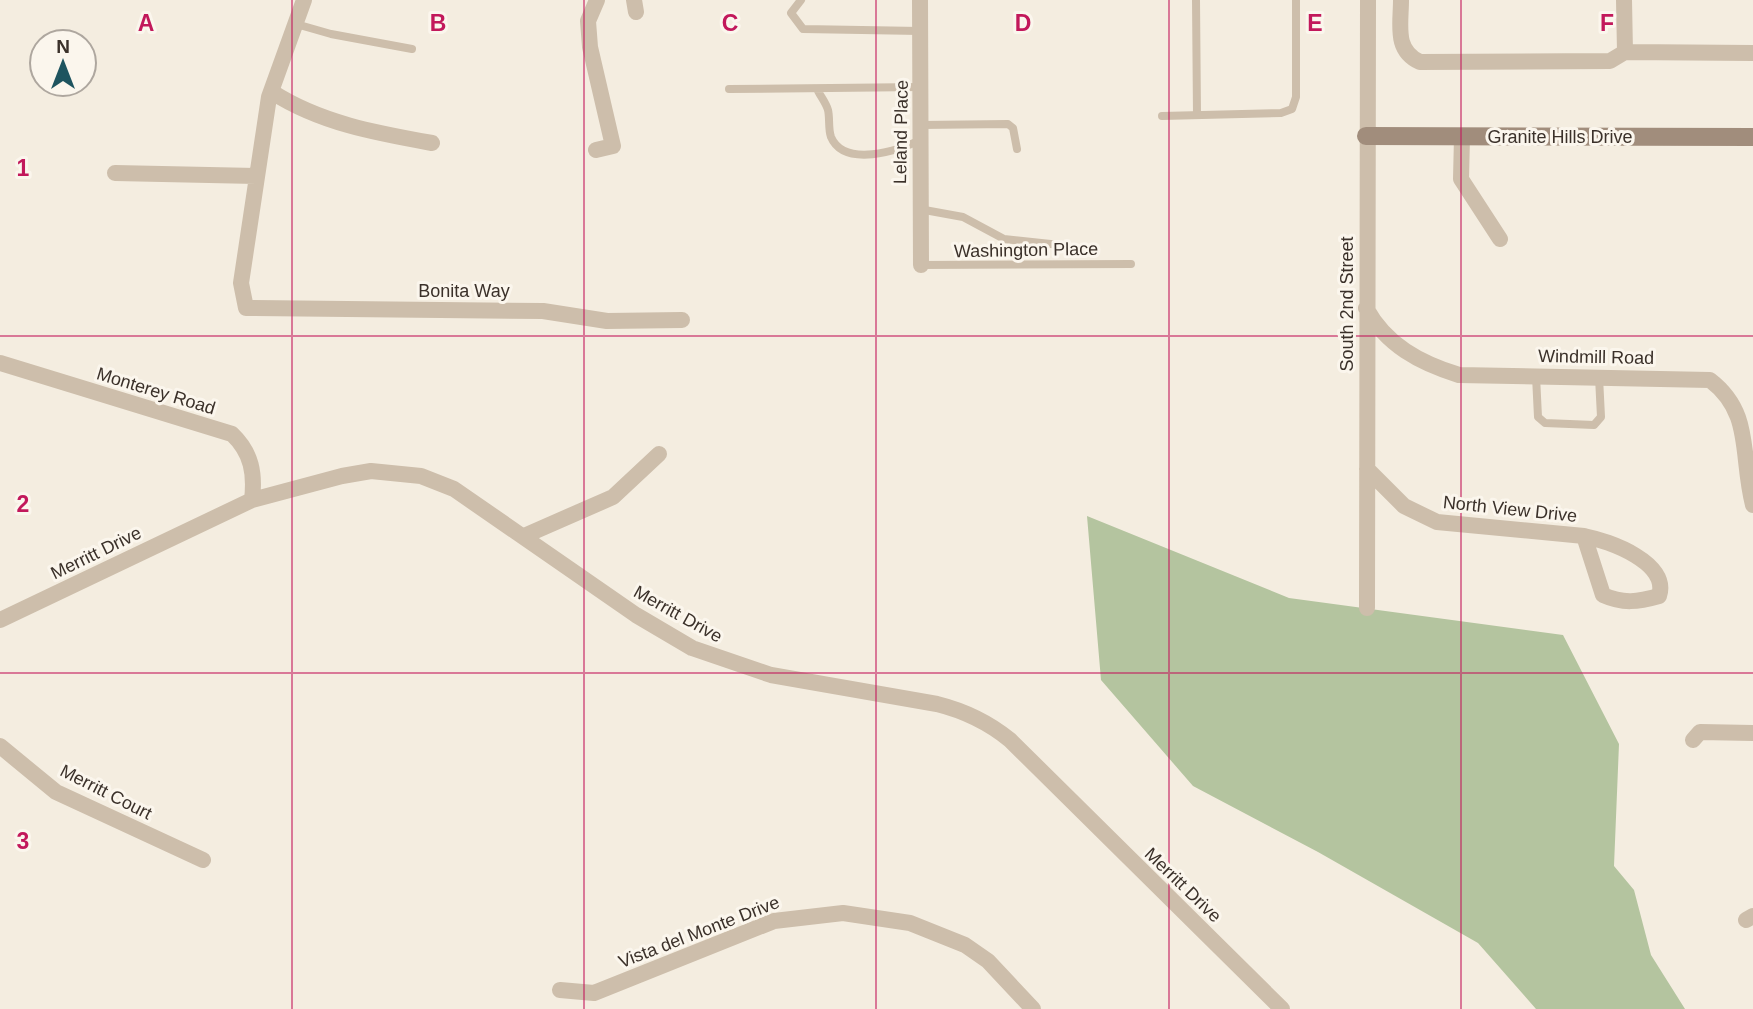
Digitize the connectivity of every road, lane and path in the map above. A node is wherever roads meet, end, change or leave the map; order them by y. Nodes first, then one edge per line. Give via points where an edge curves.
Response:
1 (304, 0) edge
2 (597, 0) edge
3 (802, 0) edge
4 (920, 0) edge
5 (1196, 0) edge
6 (1296, 0) edge
7 (1368, 0) edge
8 (1401, 0) edge
9 (1624, 0) edge
10 (296, 24) junction
11 (920, 31) junction
12 (412, 49) dead end
13 (1625, 52) junction
14 (1753, 53) edge
15 (921, 87) junction
16 (729, 89) dead end
17 (818, 91) junction
18 (272, 92) junction
19 (1196, 115) junction
20 (1162, 116) dead end
21 (921, 132) junction
22 (1366, 136) junction
23 (1462, 137) junction
24 (1753, 137) edge
25 (432, 143) dead end
26 (1017, 149) dead end
27 (596, 150) dead end
28 (116, 173) dead end
29 (257, 176) junction
30 (919, 209) junction
31 (1500, 239) dead end
32 (1060, 245) dead end
33 (1131, 264) dead end
34 (921, 265) joint
35 (1366, 308) junction
36 (682, 320) dead end
37 (0, 363) edge
38 (1536, 376) junction
39 (1600, 377) junction
40 (659, 454) dead end
41 (1367, 469) junction
42 (252, 500) junction
43 (1753, 505) edge
44 (524, 536) junction
45 (1584, 536) junction
46 (1367, 608) dead end
47 (0, 620) edge
48 (1753, 733) edge
49 (1693, 740) dead end
50 (0, 746) edge
51 (203, 860) dead end
52 (560, 990) dead end
53 (1033, 1009) edge
54 (1282, 1009) edge

1 - 10 street
2 - 27 street via 588,21 590,47 613,146
3 - 11 lane via 791,13 803,29
4 - 11 street, Leland Place
5 - 19 lane
6 - 19 lane via 1296,97 1292,109
7 - 22 street, South 2nd Street
8 - 13 street via 1401,46 1420,61 1611,61
9 - 13 street
10 - 12 lane
10 - 18 street
11 - 15 street, Leland Place
13 - 14 street
15 - 17 lane
15 - 21 street, Leland Place
16 - 17 lane
17 - 21 lane via 828,108 831,136 838,147 850,153 892,152
18 - 25 street via 299,109 367,131
18 - 29 street
19 - 20 lane
21 - 26 lane via 1008,124
21 - 30 street, Leland Place
22 - 23 street, Granite Hills Drive
22 - 35 street, South 2nd Street
23 - 24 street, Granite Hills Drive
23 - 31 street via 1461,179
28 - 29 street
29 - 36 street, Bonita Way via 241,283 246,308 543,311 607,321
30 - 32 lane via 963,217 1004,239
30 - 34 street, Leland Place
33 - 34 lane, Washington Place
35 - 38 street, Windmill Road via 1396,345 1426,365 1459,375
35 - 41 street, South 2nd Street
37 - 42 street, Monterey Road via 232,434 252,466
38 - 39 street, Windmill Road
38 - 39 lane via 1538,417 1545,423 1594,425 1601,417
39 - 43 street, Windmill Road via 1692,378 1724,388 1744,410 1750,426
40 - 44 street via 612,497
41 - 45 street, North View Drive via 1397,500 1437,522
41 - 46 street, South 2nd Street
42 - 44 street, Merritt Drive via 356,473 403,473 454,489
42 - 47 street, Merritt Drive
44 - 54 street, Merritt Drive via 636,615 719,659 771,675 950,707 988,723
45 - 45 street, North View Drive via 1603,595 1637,602 1659,596 1660,577 1638,557
48 - 49 street via 1700,732
50 - 51 street, Merritt Court via 56,792
52 - 53 street, Vista del Monte Drive via 594,993 774,921 843,913 910,923 965,945 988,961

